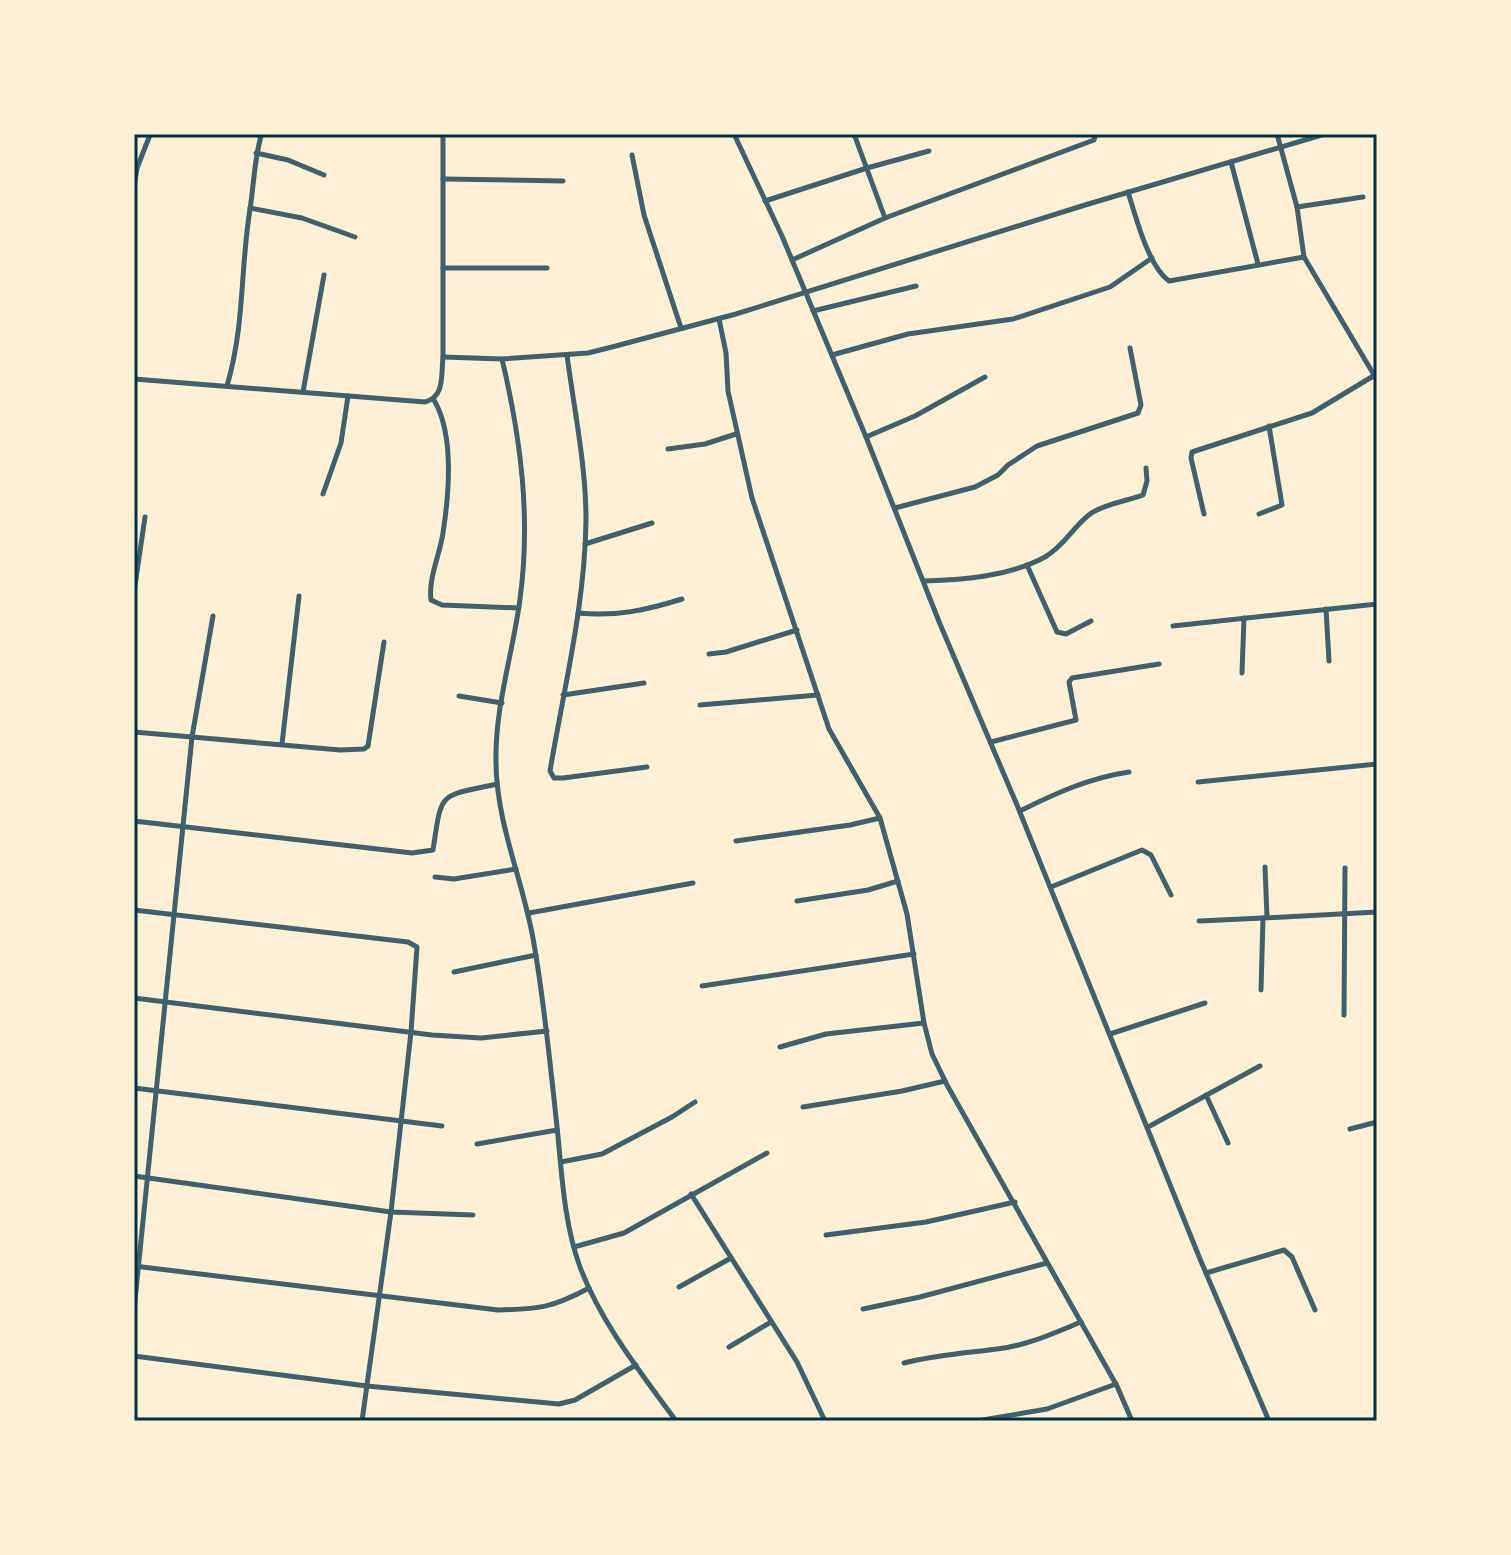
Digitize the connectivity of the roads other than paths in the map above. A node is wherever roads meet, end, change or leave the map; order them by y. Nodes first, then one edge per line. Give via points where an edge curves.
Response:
1 (443, 134) edge
2 (734, 134) edge
3 (854, 134) edge
4 (1096, 134) edge
5 (1277, 134) edge
6 (1325, 134) edge
7 (150, 135) edge
8 (261, 136) dead end
9 (1282, 148) junction
10 (929, 151) dead end
11 (256, 153) junction
12 (632, 155) dead end
13 (1231, 162) junction
14 (867, 168) junction
15 (324, 175) dead end
16 (443, 179) junction
17 (563, 181) dead end
18 (134, 187) edge
19 (1128, 192) junction
20 (1363, 197) dead end
21 (765, 201) junction
22 (1297, 207) junction
23 (250, 208) junction
24 (885, 218) junction
25 (355, 237) dead end
26 (134, 245) edge
27 (1304, 257) junction
28 (1152, 258) junction
29 (792, 260) junction
30 (1258, 264) junction
31 (443, 268) junction
32 (547, 268) dead end
33 (324, 275) dead end
34 (134, 285) edge
35 (916, 286) dead end
36 (804, 292) junction
37 (813, 311) junction
38 (719, 319) junction
39 (681, 328) junction
40 (1130, 348) dead end
41 (567, 355) junction
42 (832, 355) junction
43 (443, 357) junction
44 (502, 359) junction
45 (985, 377) dead end
46 (1376, 378) edge
47 (134, 379) edge
48 (227, 386) junction
49 (303, 392) junction
50 (348, 396) junction
51 (434, 400) junction
52 (1269, 426) junction
53 (736, 434) junction
54 (866, 437) junction
55 (668, 449) dead end
56 (1146, 468) dead end
57 (323, 494) dead end
58 (895, 508) junction
59 (1204, 514) dead end
60 (1259, 514) dead end
61 (145, 517) dead end
62 (652, 523) dead end
63 (585, 544) junction
64 (1027, 565) junction
65 (924, 581) junction
66 (134, 592) edge
67 (299, 596) dead end
68 (682, 599) dead end
69 (1377, 604) edge
70 (519, 608) junction
71 (1326, 609) junction
72 (578, 613) junction
73 (213, 616) dead end
74 (1244, 618) junction
75 (1091, 621) dead end
76 (1173, 626) dead end
77 (797, 630) junction
78 (384, 642) dead end
79 (709, 654) dead end
80 (1329, 661) dead end
81 (1159, 664) dead end
82 (1242, 673) dead end
83 (644, 683) dead end
84 (563, 695) junction
85 (818, 695) junction
86 (459, 696) dead end
87 (502, 703) junction
88 (700, 705) dead end
89 (134, 732) edge
90 (192, 737) junction
91 (991, 742) junction
92 (282, 744) junction
93 (1377, 764) edge
94 (647, 767) dead end
95 (1129, 772) dead end
96 (1198, 782) dead end
97 (497, 784) junction
98 (1020, 811) junction
99 (880, 818) junction
100 (134, 821) edge
101 (184, 827) junction
102 (736, 841) dead end
103 (1265, 867) dead end
104 (1345, 868) dead end
105 (516, 869) junction
106 (435, 877) dead end
107 (898, 881) junction
108 (693, 883) dead end
109 (1051, 887) junction
110 (1171, 895) dead end
111 (797, 901) dead end
112 (134, 910) edge
113 (1377, 912) edge
114 (529, 913) junction
115 (1346, 914) junction
116 (175, 915) junction
117 (1265, 918) junction
118 (1199, 921) dead end
119 (914, 954) junction
120 (536, 955) junction
121 (454, 972) dead end
122 (702, 986) dead end
123 (1261, 990) dead end
124 (134, 998) edge
125 (165, 1001) junction
126 (1205, 1003) dead end
127 (1344, 1015) dead end
128 (924, 1023) junction
129 (547, 1031) junction
130 (411, 1032) junction
131 (1110, 1034) junction
132 (780, 1047) dead end
133 (1260, 1066) dead end
134 (945, 1081) junction
135 (134, 1088) edge
136 (158, 1091) junction
137 (1206, 1095) junction
138 (695, 1102) dead end
139 (803, 1107) dead end
140 (400, 1120) junction
141 (1377, 1122) edge
142 (442, 1126) dead end
143 (1148, 1127) junction
144 (1350, 1129) dead end
145 (557, 1130) junction
146 (1228, 1143) dead end
147 (477, 1144) dead end
148 (767, 1153) dead end
149 (561, 1162) junction
150 (134, 1176) edge
151 (148, 1178) junction
152 (691, 1194) junction
153 (1015, 1202) junction
154 (391, 1212) junction
155 (473, 1215) dead end
156 (826, 1235) dead end
157 (574, 1247) junction
158 (731, 1258) junction
159 (1047, 1263) junction
160 (136, 1267) edge
161 (1206, 1273) junction
162 (679, 1287) dead end
163 (589, 1288) junction
164 (379, 1297) junction
165 (863, 1309) dead end
166 (134, 1310) edge
167 (1315, 1310) dead end
168 (771, 1322) junction
169 (1081, 1322) junction
170 (729, 1347) dead end
171 (134, 1356) edge
172 (904, 1363) dead end
173 (636, 1365) junction
174 (1116, 1384) junction
175 (367, 1386) junction
176 (362, 1421) edge
177 (676, 1421) edge
178 (825, 1421) edge
179 (977, 1421) edge
180 (1132, 1421) edge
181 (1269, 1421) edge

1 - 16 street
2 - 21 street
3 - 14 street
4 - 24 street via 1088,144
5 - 9 street
6 - 9 street
7 - 18 street
8 - 11 street
9 - 13 street
9 - 22 street
10 - 14 street
11 - 15 street
11 - 23 street
12 - 39 street via 644,215
13 - 19 street
13 - 30 street
14 - 21 street
14 - 24 street
16 - 17 street
16 - 31 street
19 - 28 street
19 - 36 street
20 - 22 street
21 - 29 street
22 - 27 street
23 - 25 street via 302,218
23 - 48 street via 241,328
24 - 29 street
26 - 34 street
27 - 30 street
27 - 46 street
28 - 30 street via 1169,281
28 - 42 street via 1110,287 1027,315 908,334
29 - 36 street
31 - 32 street
31 - 43 street
33 - 49 street
35 - 37 street
36 - 37 street
36 - 38 street
37 - 42 street
38 - 39 street
38 - 53 street
39 - 41 street
40 - 58 street via 1138,413 1037,446 975,487
41 - 44 street
41 - 63 street via 582,470
42 - 54 street
43 - 44 street
43 - 51 street via 440,391
44 - 70 street via 526,515
45 - 54 street
46 - 52 street via 1323,408
47 - 48 street
48 - 49 street
49 - 50 street
50 - 51 street
50 - 57 street via 341,443
51 - 70 street via 448,445 443,532 431,600
52 - 59 street via 1192,452
52 - 60 street via 1282,503
53 - 55 street
53 - 77 street
54 - 58 street
56 - 64 street via 1143,495 1094,512 1063,544
58 - 65 street
61 - 66 street
62 - 63 street
63 - 72 street
64 - 65 street
64 - 75 street via 1059,634
65 - 91 street
67 - 92 street
68 - 72 street via 628,613
69 - 71 street
70 - 87 street
71 - 74 street
71 - 80 street
72 - 84 street
73 - 90 street
74 - 76 street
74 - 82 street
77 - 79 street
77 - 85 street
78 - 92 street via 368,746 358,750
81 - 91 street via 1072,678 1076,720
83 - 84 street
84 - 94 street via 551,775
85 - 88 street
85 - 99 street via 841,754
86 - 87 street
87 - 97 street
89 - 90 street
90 - 92 street
90 - 101 street
91 - 98 street
93 - 96 street
95 - 98 street via 1100,776
97 - 101 street via 448,796 440,807 429,853
97 - 105 street
98 - 109 street
99 - 102 street
99 - 107 street
100 - 101 street
101 - 116 street
103 - 117 street
104 - 115 street
105 - 106 street
105 - 114 street
107 - 111 street
107 - 119 street
108 - 114 street
109 - 110 street via 1142,850 1151,855
109 - 131 street
112 - 116 street
113 - 115 street
114 - 120 street
115 - 117 street
115 - 127 street
116 - 125 street
116 - 130 street via 408,942 419,953
117 - 118 street
117 - 123 street
119 - 122 street
119 - 128 street
120 - 121 street
120 - 129 street
124 - 125 street
125 - 130 street
125 - 136 street
126 - 131 street
128 - 132 street via 826,1034
128 - 134 street
129 - 130 street via 481,1038
129 - 145 street
130 - 140 street
131 - 143 street
133 - 137 street
134 - 139 street
134 - 153 street
135 - 136 street
136 - 140 street
136 - 151 street
137 - 143 street
137 - 146 street
138 - 149 street via 602,1154
140 - 142 street
140 - 154 street
141 - 144 street
143 - 161 street
145 - 147 street
145 - 149 street
148 - 152 street
149 - 157 street
150 - 151 street
151 - 154 street
151 - 160 street
152 - 157 street via 624,1233
152 - 158 street
153 - 156 street via 926,1222
153 - 159 street
154 - 155 street
154 - 164 street
157 - 163 street
158 - 162 street
158 - 168 street
159 - 165 street
159 - 169 street
160 - 164 street
160 - 166 street
161 - 167 street via 1284,1250
161 - 181 street
163 - 164 street via 558,1305 536,1309
163 - 173 street
164 - 175 street
168 - 170 street
168 - 178 street
169 - 172 street via 1030,1342
169 - 174 street
171 - 175 street
173 - 175 street via 559,1404
173 - 177 street
174 - 179 street via 1047,1409
174 - 180 street
175 - 176 street

